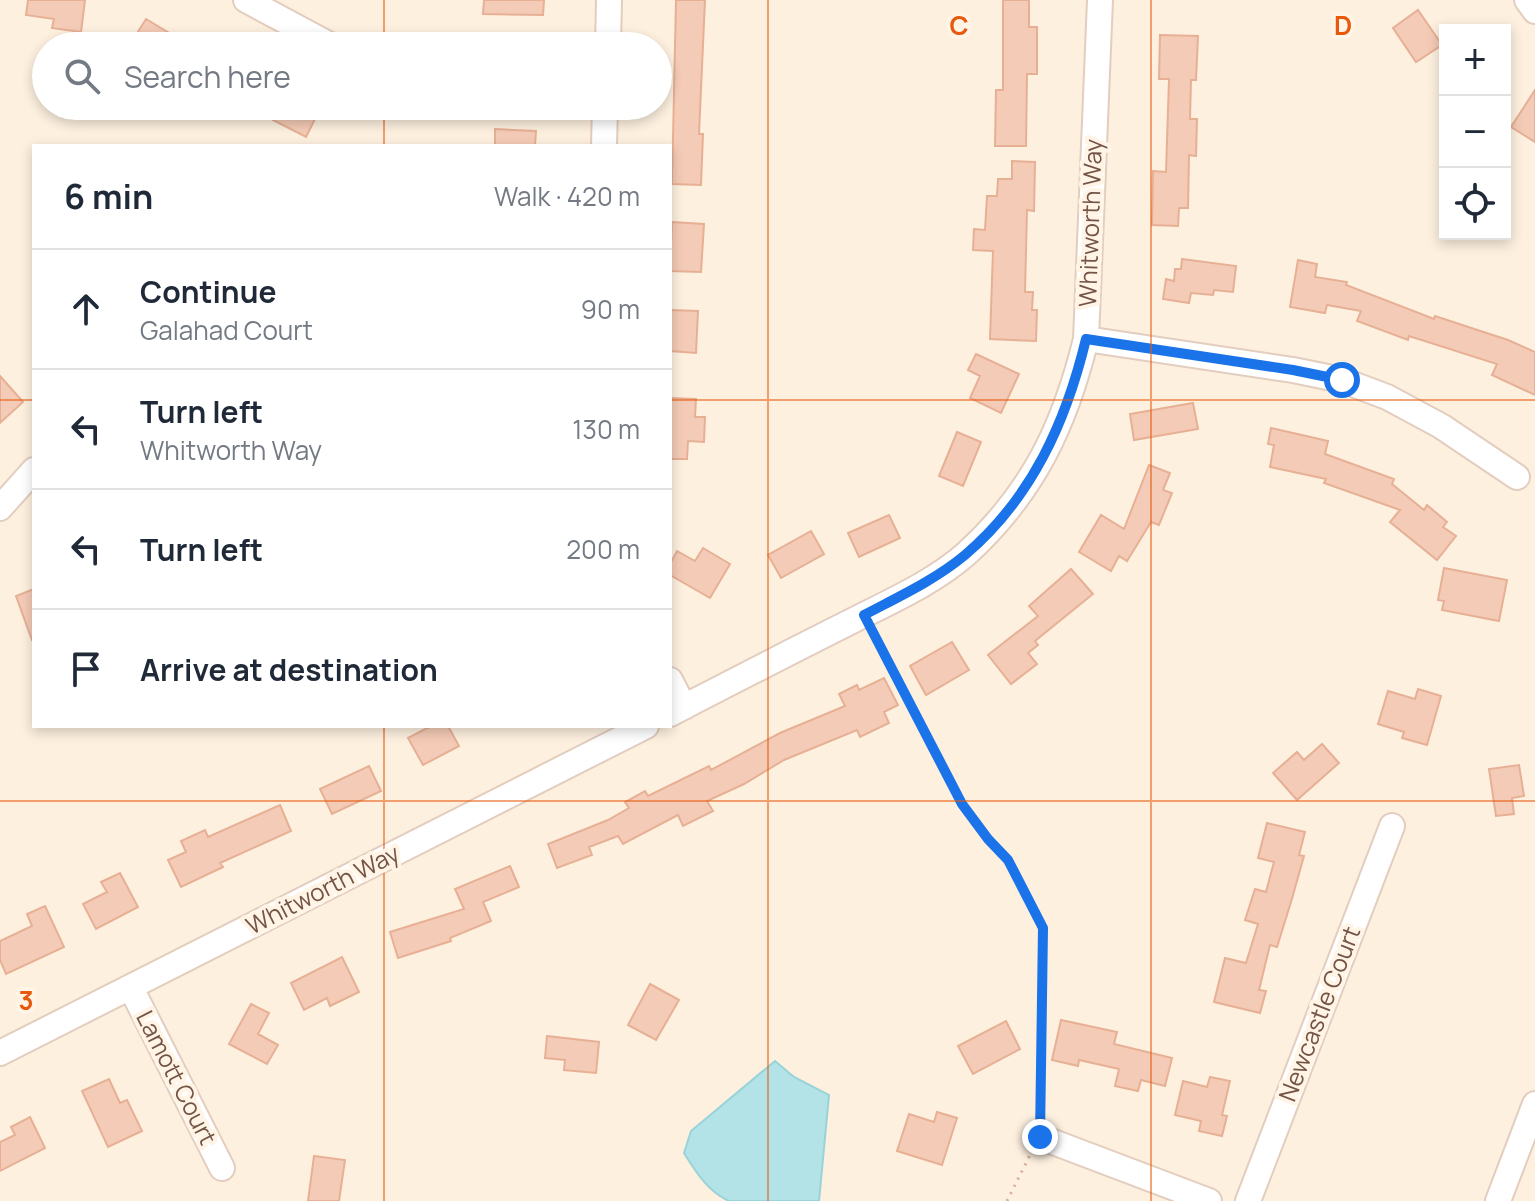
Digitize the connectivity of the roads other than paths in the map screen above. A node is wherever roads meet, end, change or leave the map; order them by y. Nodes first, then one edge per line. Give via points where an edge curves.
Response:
1 (246, 0) edge
2 (609, 0) edge
3 (1100, 0) edge
4 (1527, 0) edge
5 (1535, 11) edge
6 (306, 32) edge
7 (608, 32) edge
8 (605, 120) edge
9 (604, 144) edge
10 (1086, 339) junction
11 (32, 472) edge
12 (1517, 477) dead end
13 (0, 508) edge
14 (672, 689) edge
15 (677, 710) edge
16 (642, 728) edge
17 (1392, 826) dead end
18 (131, 988) junction
19 (0, 1053) edge
20 (1535, 1104) edge
21 (1040, 1137) road end
22 (222, 1168) dead end
23 (1209, 1201) edge
24 (1248, 1201) edge
25 (1498, 1201) edge

1 - 6 street
2 - 7 street
3 - 10 street, Whitworth Way
4 - 5 street
8 - 9 street
10 - 12 street via 1342,380 1441,426
10 - 15 street, Whitworth Way via 1074,390 1055,436 1000,519 964,555 918,587
11 - 13 street
14 - 15 street
16 - 18 street, Whitworth Way
17 - 24 street, Newcastle Court
18 - 19 street, Whitworth Way
18 - 22 street, Lamott Court
20 - 25 street
21 - 23 street

